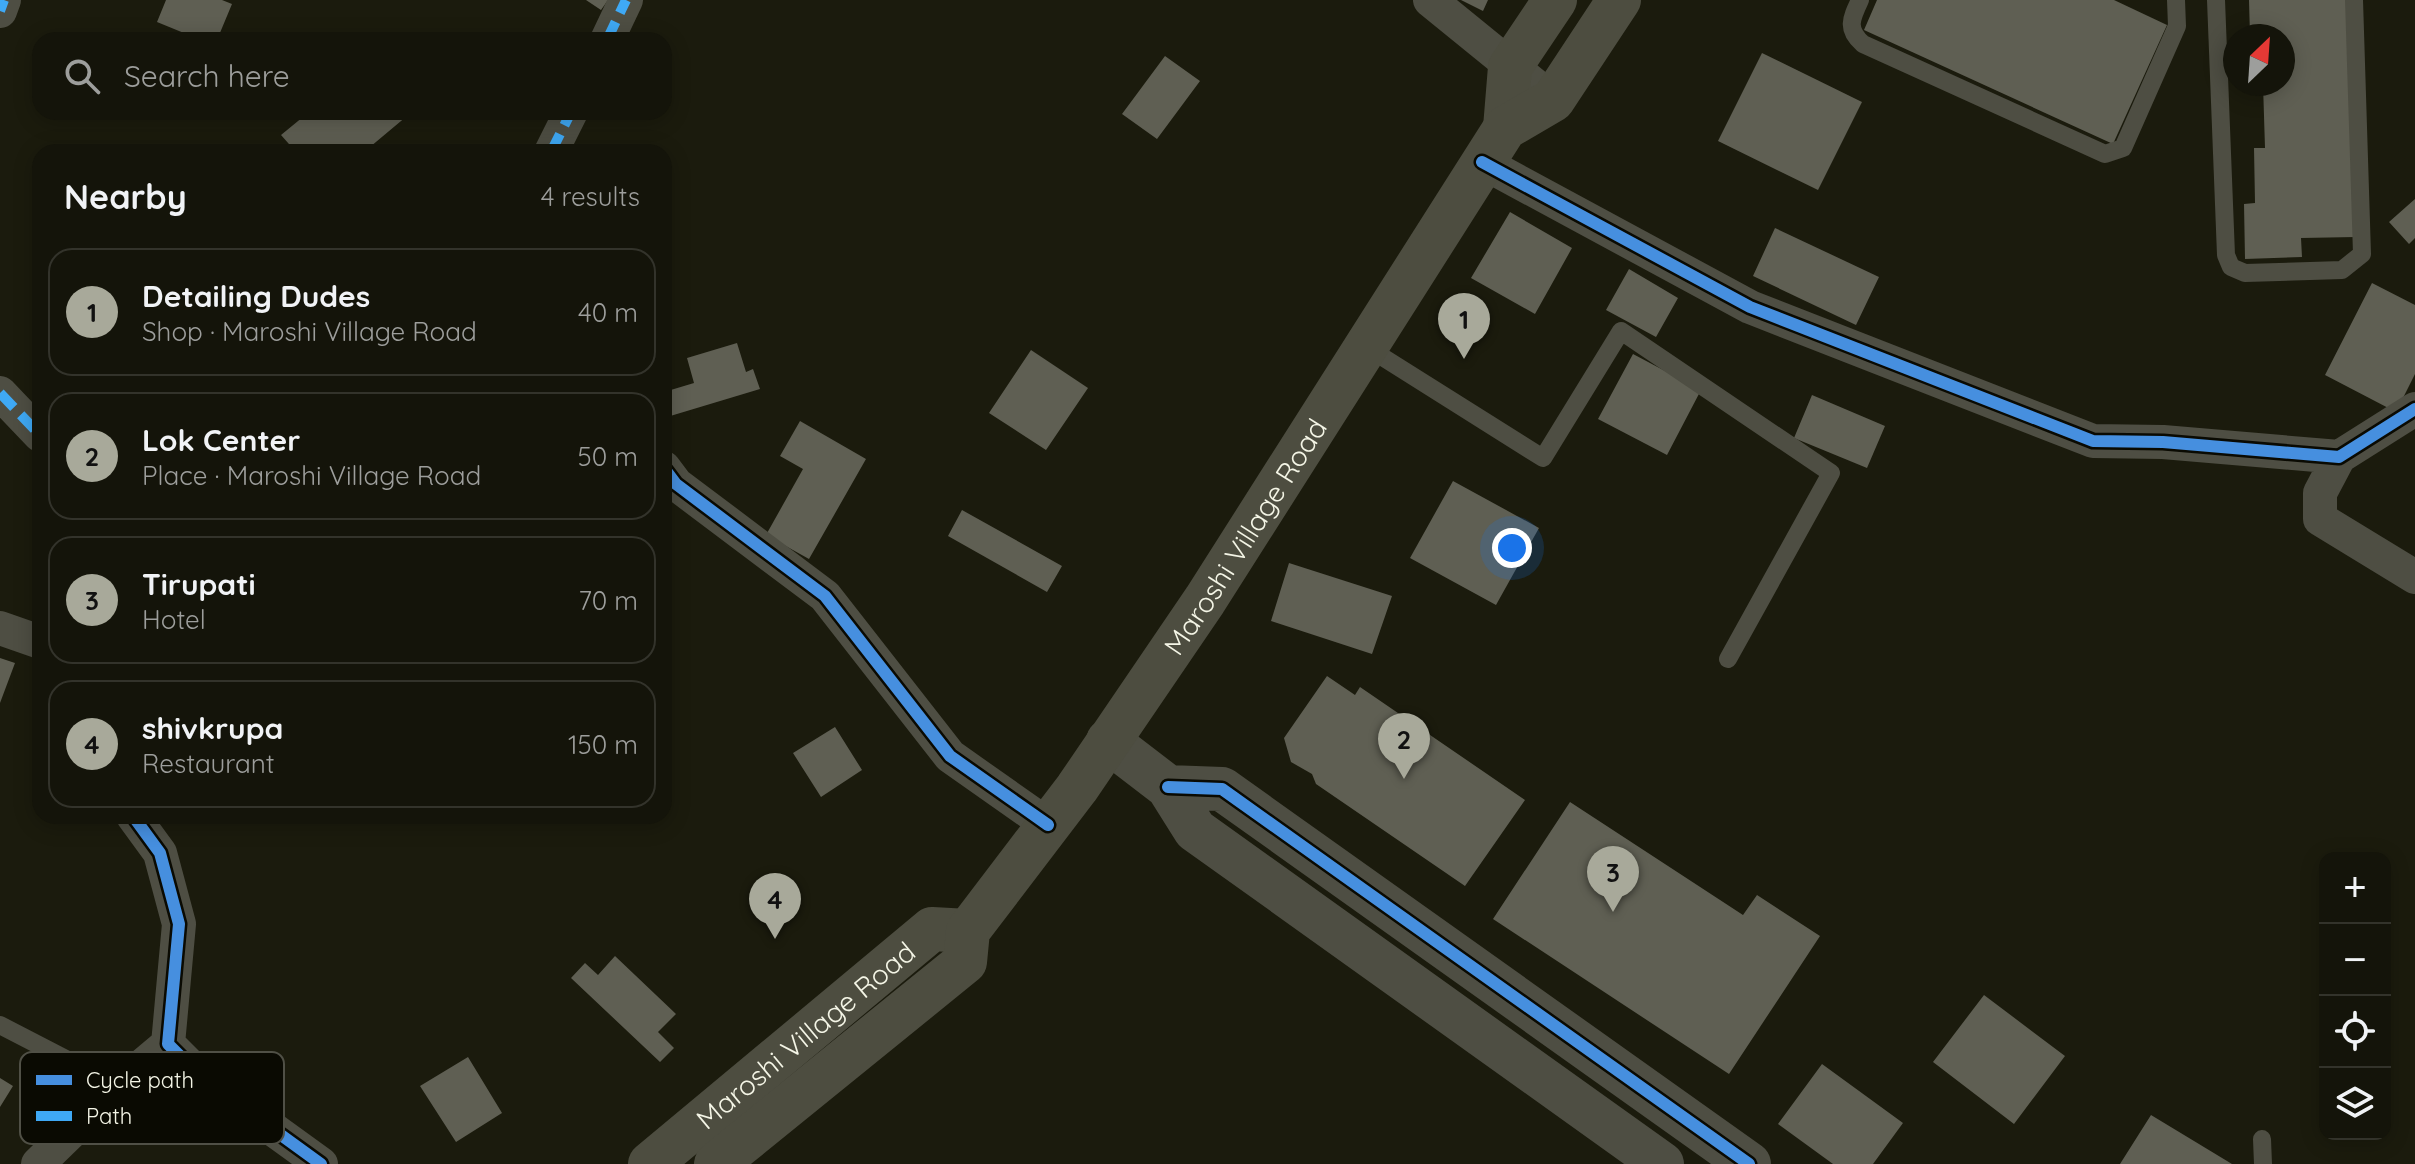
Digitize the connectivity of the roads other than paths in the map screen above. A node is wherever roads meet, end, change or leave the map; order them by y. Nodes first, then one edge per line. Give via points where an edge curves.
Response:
1 (4, 0) edge
2 (626, 0) edge
3 (1430, 0) edge
4 (1555, 0) edge
5 (1619, 0) edge
6 (1860, 0) edge
7 (2176, 0) edge
8 (2216, 0) edge
9 (2354, 0) edge
10 (0, 11) edge
11 (611, 32) edge
12 (1510, 67) junction
13 (1553, 100) junction
14 (567, 120) edge
15 (555, 144) edge
16 (1494, 145) junction
17 (1365, 346) junction
18 (0, 393) edge
19 (2415, 409) edge
20 (32, 427) edge
21 (2339, 457) junction
22 (672, 479) edge
23 (2415, 577) edge
24 (0, 628) edge
25 (32, 639) edge
26 (1728, 659) dead end
27 (1108, 741) junction
28 (1168, 787) junction
29 (139, 824) edge
30 (1048, 825) junction
31 (968, 931) junction
32 (0, 1025) edge
33 (168, 1044) junction
34 (52, 1052) edge
35 (158, 1052) edge
36 (176, 1052) edge
37 (284, 1137) edge
38 (2262, 1139) dead end
39 (59, 1144) edge
40 (38, 1164) edge
41 (321, 1164) edge
42 (650, 1164) edge
43 (716, 1164) edge
44 (1662, 1164) edge
45 (1749, 1164) edge
46 (2263, 1164) edge

1 - 10 street
2 - 11 street
3 - 12 street
4 - 12 main road, Maroshi Village Road
5 - 13 main road, Maroshi Village Road
6 - 7 lane via 1850,22 1852,35 1863,44 2105,154 2123,148 2177,26
8 - 9 lane via 2226,255 2231,267 2245,273 2342,270 2362,254
12 - 13 street
12 - 16 main road, Maroshi Village Road
13 - 16 main road, Maroshi Village Road
14 - 15 street
16 - 17 main road, Maroshi Village Road
16 - 21 street via 1750,307 2093,441
17 - 26 lane via 1543,458 1621,331 1831,473
17 - 27 main road, Maroshi Village Road via 1205,600
18 - 20 street
19 - 21 street
21 - 23 street via 2320,493 2320,519
22 - 30 street via 825,596 950,756
24 - 25 street
27 - 28 street
27 - 30 main road, Maroshi Village Road
28 - 44 street via 1195,830
28 - 45 street via 1222,789
29 - 33 street via 160,853 179,924
30 - 31 main road, Maroshi Village Road
31 - 42 main road, Maroshi Village Road via 932,929
31 - 43 main road, Maroshi Village Road via 965,962
32 - 34 lane
33 - 35 street
33 - 36 street
37 - 41 street
38 - 46 lane
39 - 40 street

